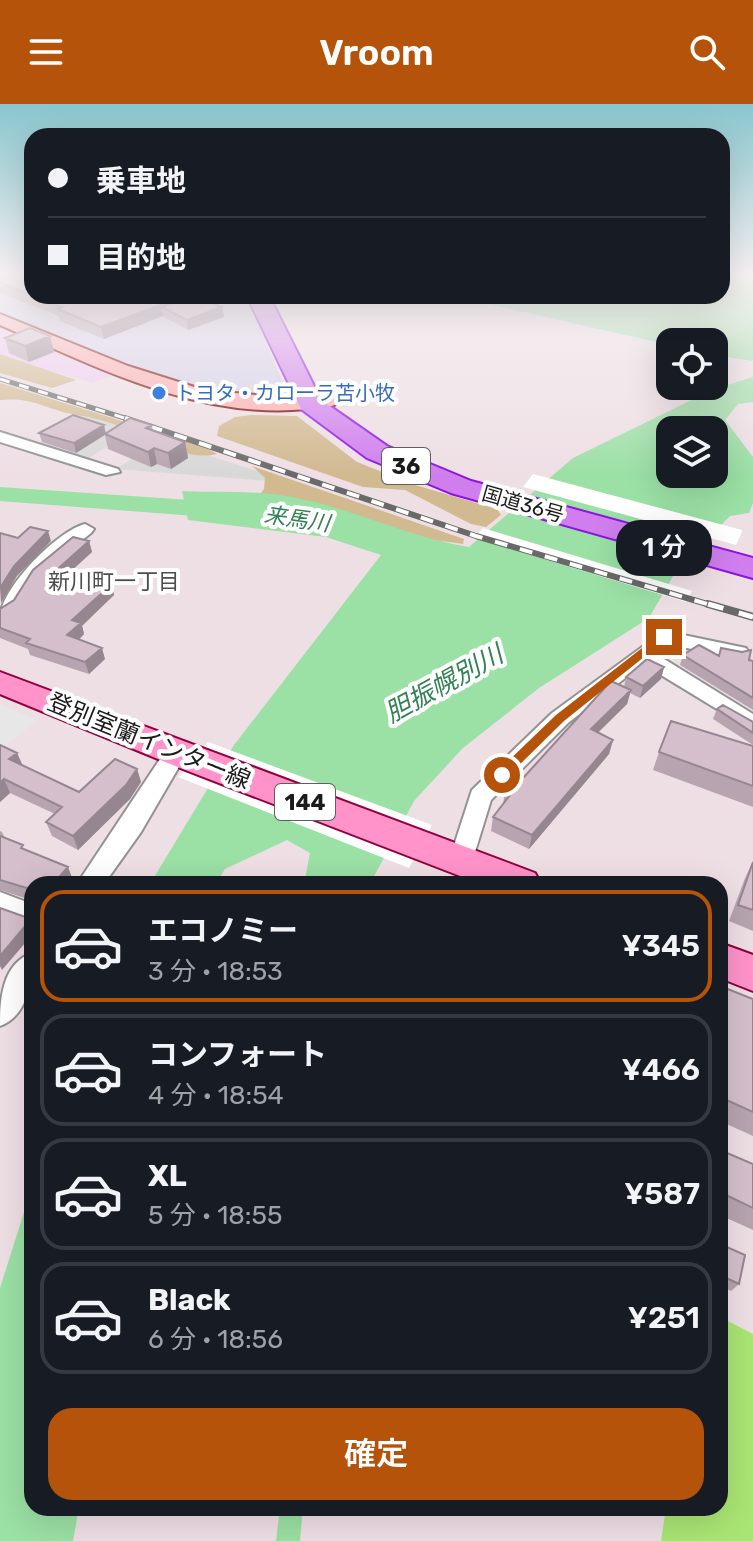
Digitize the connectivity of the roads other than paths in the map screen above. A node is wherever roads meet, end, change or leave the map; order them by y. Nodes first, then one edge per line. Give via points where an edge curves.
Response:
1 (55, 341) edge
2 (286, 341) edge
3 (320, 402) junction
4 (0, 437) edge
5 (112, 472) dead end
6 (521, 493) junction
7 (85, 529) dead end
8 (745, 541) edge
9 (753, 568) edge
10 (0, 612) edge
11 (739, 653) edge
12 (642, 654) junction
13 (0, 682) edge
14 (753, 724) edge
15 (181, 755) junction
16 (461, 861) junction
17 (96, 876) edge
18 (501, 876) edge
19 (0, 902) edge
20 (24, 912) edge
21 (728, 963) edge
22 (753, 973) edge
23 (24, 977) edge
24 (0, 1013) edge

1 - 3 main road via 192,396 245,404
2 - 3 highway, 36
3 - 6 highway, 国道36号 / 36 via 354,438 402,465
4 - 5 street
6 - 8 highway, 国道36号 / 36
6 - 9 highway, 国道36号 / 36
7 - 10 street via 27,576
11 - 12 street via 664,637
12 - 14 street
12 - 16 street via 560,718 480,796
13 - 15 main road, 登別室蘭インター線 / 144
15 - 16 main road, 登別室蘭インター線 / 144
15 - 17 street
16 - 18 main road, 登別室蘭インター線 / 144
19 - 20 street
21 - 22 main road
23 - 24 street

